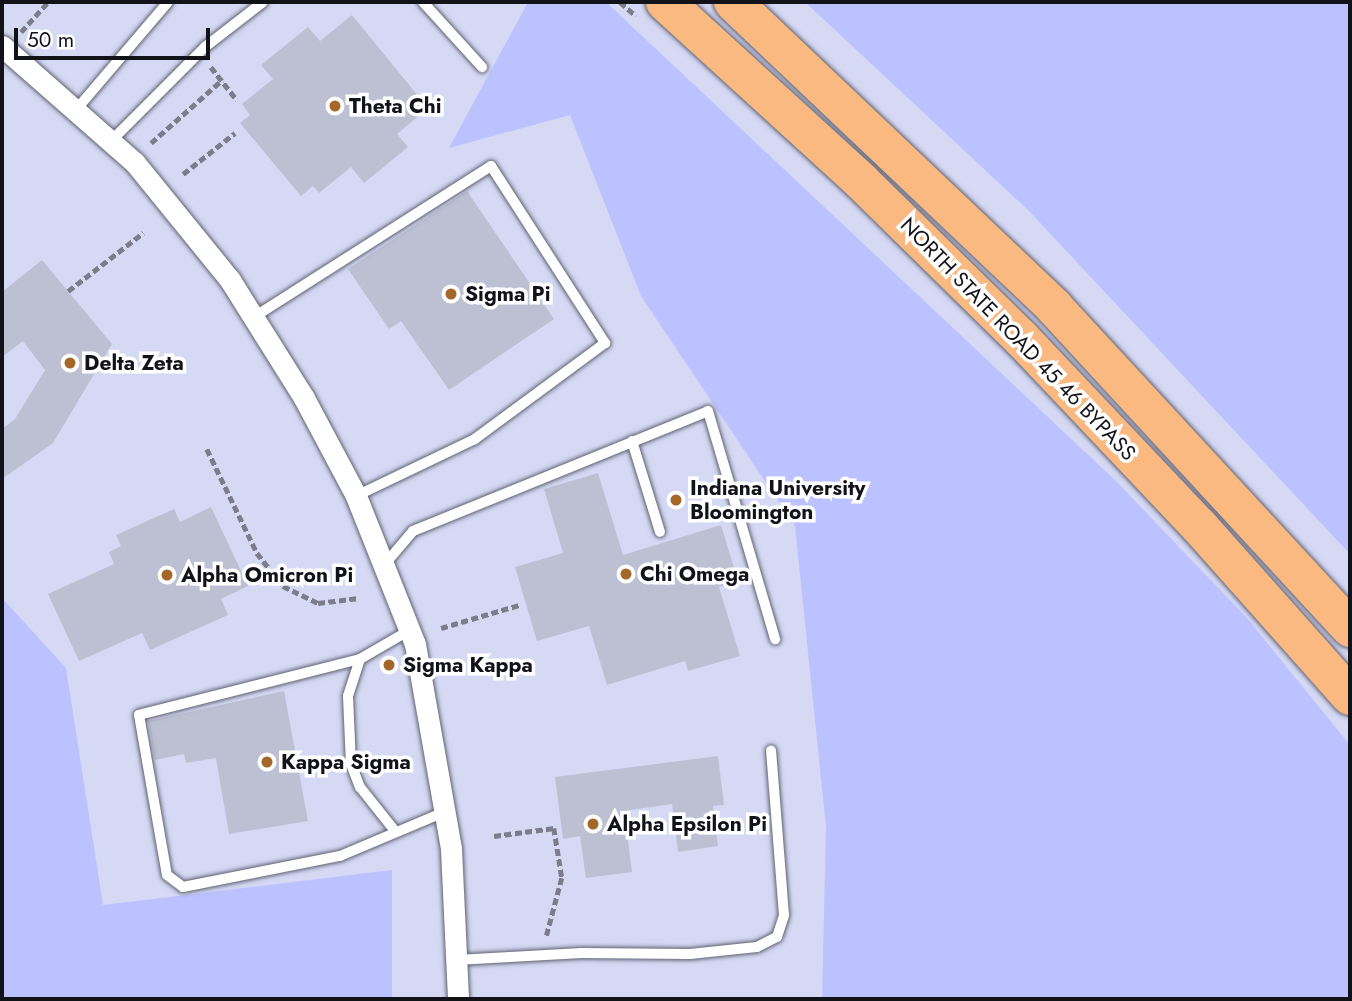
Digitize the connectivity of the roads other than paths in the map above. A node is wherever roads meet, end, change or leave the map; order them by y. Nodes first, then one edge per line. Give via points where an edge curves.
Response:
1 (168, 2) edge
2 (263, 2) edge
3 (423, 2) edge
4 (665, 2) edge
5 (733, 2) edge
6 (2, 46) edge
7 (482, 67) dead end
8 (75, 111) junction
9 (110, 142) junction
10 (254, 317) junction
11 (632, 441) junction
12 (356, 496) junction
13 (660, 532) dead end
14 (385, 564) junction
15 (1350, 628) edge
16 (410, 630) junction
17 (775, 639) dead end
18 (360, 659) junction
19 (1350, 696) edge
20 (771, 751) dead end
21 (444, 813) junction
22 (395, 831) junction
23 (456, 960) junction
24 (457, 999) edge

1 - 8 lane
2 - 9 lane via 199,53
3 - 7 lane
4 - 19 highway, NORTH STATE ROAD 45 46 BYPASS via 860,180 1014,331 1209,536
5 - 15 highway, NORTH STATE ROAD 45 46 BYPASS via 1054,307
6 - 8 street
8 - 9 street
9 - 10 street via 135,163 222,269
10 - 12 street
10 - 12 lane via 491,166 605,343 475,439
11 - 13 lane
11 - 14 lane via 413,531
11 - 17 lane via 708,411
12 - 14 street
14 - 16 street
16 - 18 lane
16 - 21 street
18 - 22 lane via 348,696 351,764 360,787
18 - 22 lane via 139,715 167,875 183,887 209,882 340,856
20 - 23 lane via 784,915 777,937 757,947 690,954 544,954
21 - 22 lane
21 - 23 street via 451,849
23 - 24 street

